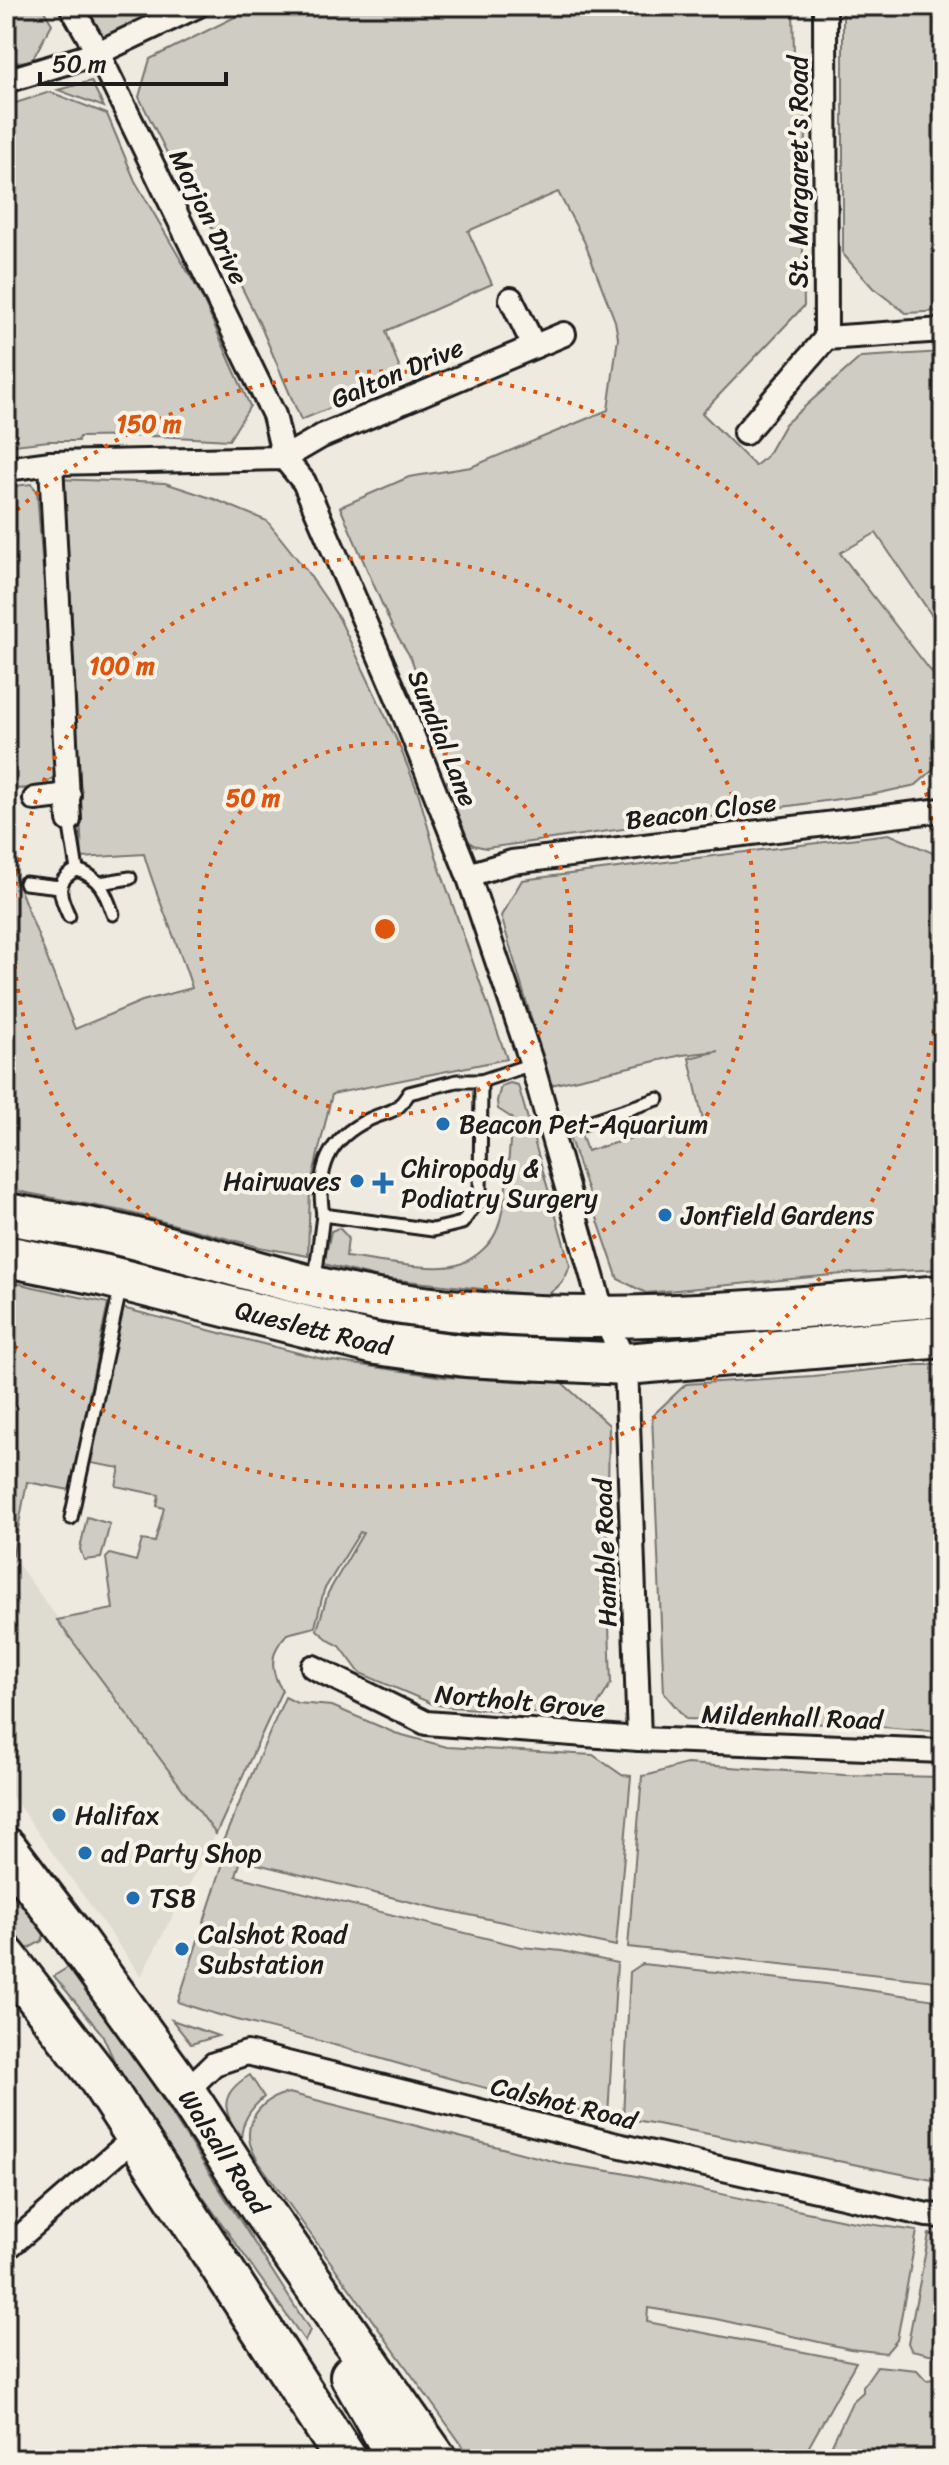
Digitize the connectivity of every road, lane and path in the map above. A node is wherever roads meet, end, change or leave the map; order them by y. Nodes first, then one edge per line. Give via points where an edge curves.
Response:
1 (71, 6) edge
2 (197, 6) edge
3 (825, 6) edge
4 (98, 53) junction
5 (6, 81) edge
6 (511, 299) dead end
7 (943, 330) edge
8 (564, 334) dead end
9 (826, 338) junction
10 (534, 346) junction
11 (745, 433) dead end
12 (284, 458) junction
13 (51, 463) junction
14 (6, 469) edge
15 (69, 795) junction
16 (35, 799) dead end
17 (943, 803) edge
18 (942, 811) edge
19 (69, 820) joint
20 (77, 870) junction
21 (468, 875) junction
22 (130, 878) dead end
23 (25, 883) dead end
24 (100, 883) junction
25 (60, 887) junction
26 (113, 914) dead end
27 (69, 916) dead end
28 (532, 1064) junction
29 (481, 1081) junction
30 (658, 1099) dead end
31 (552, 1134) junction
32 (6, 1214) edge
33 (323, 1215) junction
34 (6, 1256) edge
35 (122, 1280) junction
36 (313, 1287) junction
37 (943, 1296) edge
38 (604, 1318) junction
39 (943, 1337) edge
40 (626, 1364) junction
41 (71, 1518) dead end
42 (313, 1667) dead end
43 (639, 1739) junction
44 (943, 1751) edge
45 (6, 1848) edge
46 (72, 1935) junction
47 (12, 1966) edge
48 (185, 2092) junction
49 (137, 2138) junction
50 (262, 2210) junction
51 (943, 2216) edge
52 (6, 2249) edge
53 (346, 2459) edge
54 (398, 2459) edge
55 (436, 2459) edge

1 - 4 street, Morjon Drive
2 - 4 street
3 - 9 street, St. Margaret's Road
4 - 5 street
4 - 12 street, Morjon Drive via 274,415
6 - 10 street
7 - 9 street
8 - 10 street, Galton Drive
9 - 11 street
10 - 12 street, Galton Drive via 322,436
12 - 13 street
12 - 21 street, Sundial Lane via 304,482
13 - 14 street
13 - 15 street
15 - 16 street
15 - 19 street
17 - 18 street
18 - 21 street, Beacon Close via 512,862
19 - 20 lane
20 - 24 lane
20 - 25 lane
21 - 28 street, Sundial Lane
22 - 24 lane
23 - 25 lane
24 - 26 lane
25 - 27 lane
28 - 29 lane
28 - 31 street, Sundial Lane
29 - 33 lane via 409,1093 398,1110 350,1128 332,1147 323,1168
29 - 33 lane via 480,1198 462,1223 433,1230
30 - 31 lane
31 - 38 street, Sundial Lane
32 - 36 highway, Queslett Road via 108,1232
33 - 36 lane
34 - 35 highway, Queslett Road
35 - 40 highway, Queslett Road via 376,1344 466,1356
35 - 41 lane
36 - 38 highway, Queslett Road via 466,1312
37 - 38 highway, Queslett Road
38 - 40 street
39 - 40 highway, Queslett Road
40 - 43 street, Hamble Road
42 - 43 street, Northolt Grove via 426,1723
43 - 44 street, Mildenhall Road
45 - 46 highway, Walsall Road
46 - 47 highway
46 - 48 highway, Walsall Road
47 - 49 highway via 96,2074
48 - 50 highway, Walsall Road
48 - 51 street, Calshot Road via 214,2064 247,2053 617,2145
49 - 52 street
49 - 53 highway
50 - 54 highway
50 - 55 highway, Walsall Road

